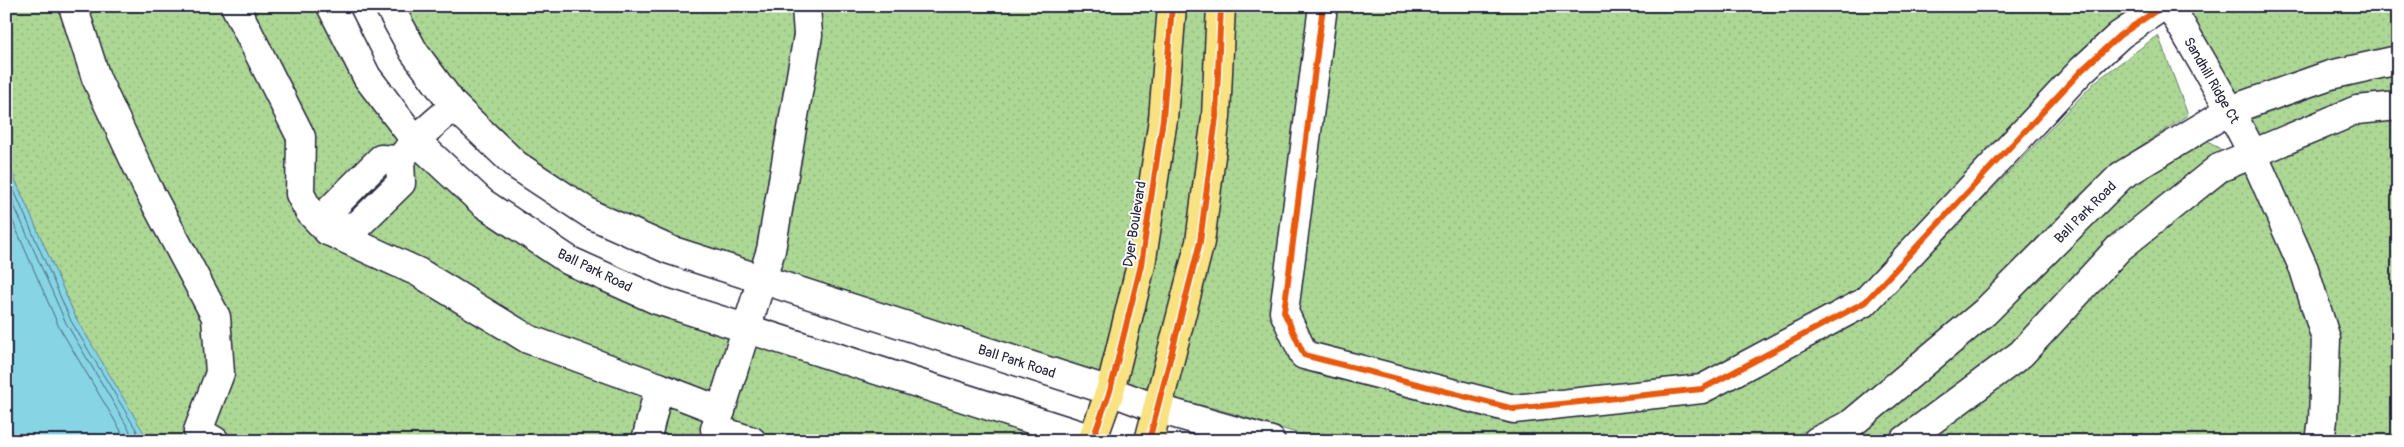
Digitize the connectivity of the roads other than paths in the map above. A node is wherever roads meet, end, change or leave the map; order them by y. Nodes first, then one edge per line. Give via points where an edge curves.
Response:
1 (73, 6) edge
2 (235, 6) edge
3 (331, 6) edge
4 (389, 6) edge
5 (806, 6) edge
6 (1172, 6) edge
7 (1221, 6) edge
8 (1323, 6) edge
9 (2163, 6) edge
10 (2170, 6) edge
11 (2398, 60) edge
12 (454, 106) junction
13 (2398, 106) edge
14 (2230, 110) junction
15 (407, 150) junction
16 (2252, 154) junction
17 (328, 230) junction
18 (762, 280) junction
19 (748, 328) junction
20 (659, 388) junction
21 (1110, 391) junction
22 (1158, 410) junction
23 (716, 427) edge
24 (1095, 440) edge
25 (215, 441) edge
26 (646, 441) edge
27 (752, 441) edge
28 (1148, 441) edge
29 (1271, 441) edge
30 (1817, 441) edge
31 (1904, 441) edge
32 (2320, 441) edge

1 - 25 street via 96,78 147,187 216,317 220,373 198,431
2 - 17 street via 301,137 300,194 309,211
3 - 15 street, Ball Park Road
4 - 12 street, Ball Park Road via 414,52
5 - 18 street via 808,35 771,250
6 - 21 main road, Dyer Boulevard via 1163,119 1142,265
7 - 22 main road via 1216,117 1200,242
8 - 9 street via 1284,312 1304,355 1514,410 1702,389 1865,302 2082,70 2120,35
10 - 14 street, Sandhill Ridge Ct
11 - 14 street, Ball Park Road via 2330,75
12 - 15 street
12 - 18 street, Ball Park Road via 516,165 592,215 670,250
13 - 16 street via 2357,110
14 - 16 street, Sandhill Ridge Ct
14 - 30 street, Ball Park Road via 2121,176 1985,312 1851,424
15 - 17 street via 401,184 358,225
15 - 19 street, Ball Park Road via 570,262 657,300
16 - 31 street via 2219,168 2119,248 2021,354
16 - 32 street, Sandhill Ridge Ct via 2304,269 2326,339
17 - 20 street via 418,272 528,339
18 - 19 street
18 - 21 street, Ball Park Road
19 - 23 street
19 - 24 street, Ball Park Road
20 - 23 street
20 - 26 street
21 - 22 street, Ball Park Road
21 - 24 main road, Dyer Boulevard
22 - 28 main road
22 - 29 street, Ball Park Road
23 - 27 street

